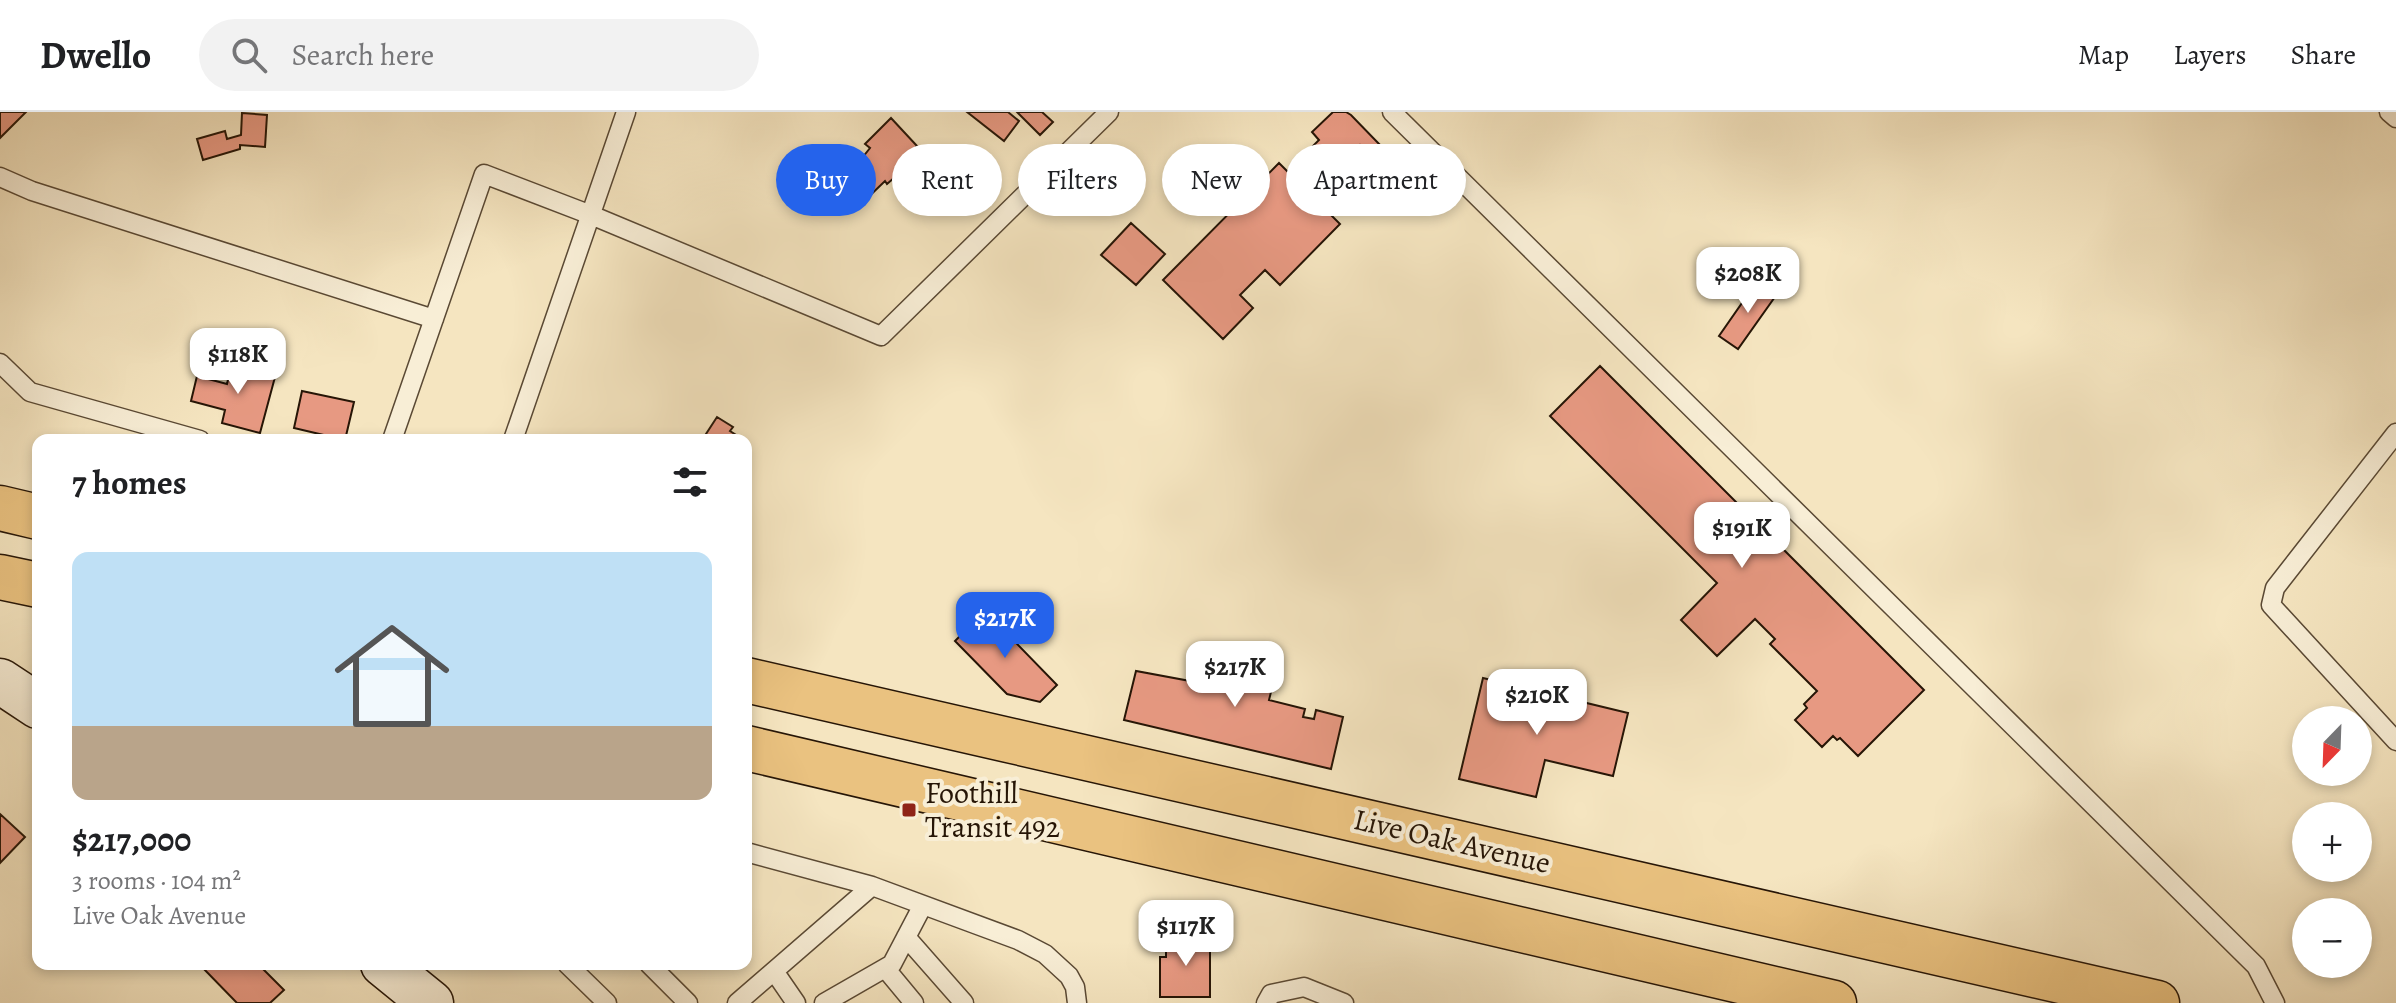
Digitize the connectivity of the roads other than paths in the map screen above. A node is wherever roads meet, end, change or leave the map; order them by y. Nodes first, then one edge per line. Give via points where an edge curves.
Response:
1 (626, 112) edge
2 (1109, 112) edge
3 (1392, 112) edge
4 (2389, 112) edge
5 (2396, 118) edge
6 (0, 177) edge
7 (591, 215) junction
8 (434, 319) junction
9 (0, 363) edge
10 (2396, 433) edge
11 (179, 434) edge
12 (394, 434) edge
13 (515, 434) edge
14 (0, 508) edge
15 (32, 516) edge
16 (0, 577) edge
17 (32, 584) edge
18 (0, 681) edge
19 (752, 681) edge
20 (32, 702) edge
21 (2396, 741) edge
22 (752, 749) edge
23 (752, 855) edge
24 (872, 886) junction
25 (923, 905) junction
26 (906, 937) junction
27 (885, 968) junction
28 (390, 970) edge
29 (414, 970) edge
30 (573, 970) edge
31 (655, 970) edge
32 (774, 971) junction
33 (836, 1000) edge
34 (431, 1003) edge
35 (442, 1003) edge
36 (607, 1003) edge
37 (688, 1003) edge
38 (737, 1003) edge
39 (796, 1003) edge
40 (914, 1003) edge
41 (964, 1003) edge
42 (1077, 1003) edge
43 (1266, 1003) edge
44 (1344, 1003) edge
45 (1834, 1003) edge
46 (2157, 1003) edge
47 (2275, 1003) edge

1 - 7 lane
2 - 7 lane via 881,336
3 - 47 lane via 2256,966
4 - 5 lane
6 - 8 lane
7 - 8 lane via 484,174
7 - 13 lane
8 - 12 lane
9 - 11 lane via 30,392
10 - 21 lane via 2275,588 2271,605
14 - 15 main road
16 - 17 main road
18 - 20 street
19 - 46 main road, Live Oak Avenue
22 - 45 main road
23 - 24 lane
24 - 25 lane
24 - 32 lane
25 - 26 lane
25 - 42 lane via 1045,954 1069,976
26 - 27 lane
26 - 41 lane
27 - 33 lane
27 - 40 lane
28 - 34 street
29 - 35 street
30 - 36 lane
31 - 37 lane
32 - 38 lane
32 - 39 lane
43 - 44 lane via 1271,994 1304,987

